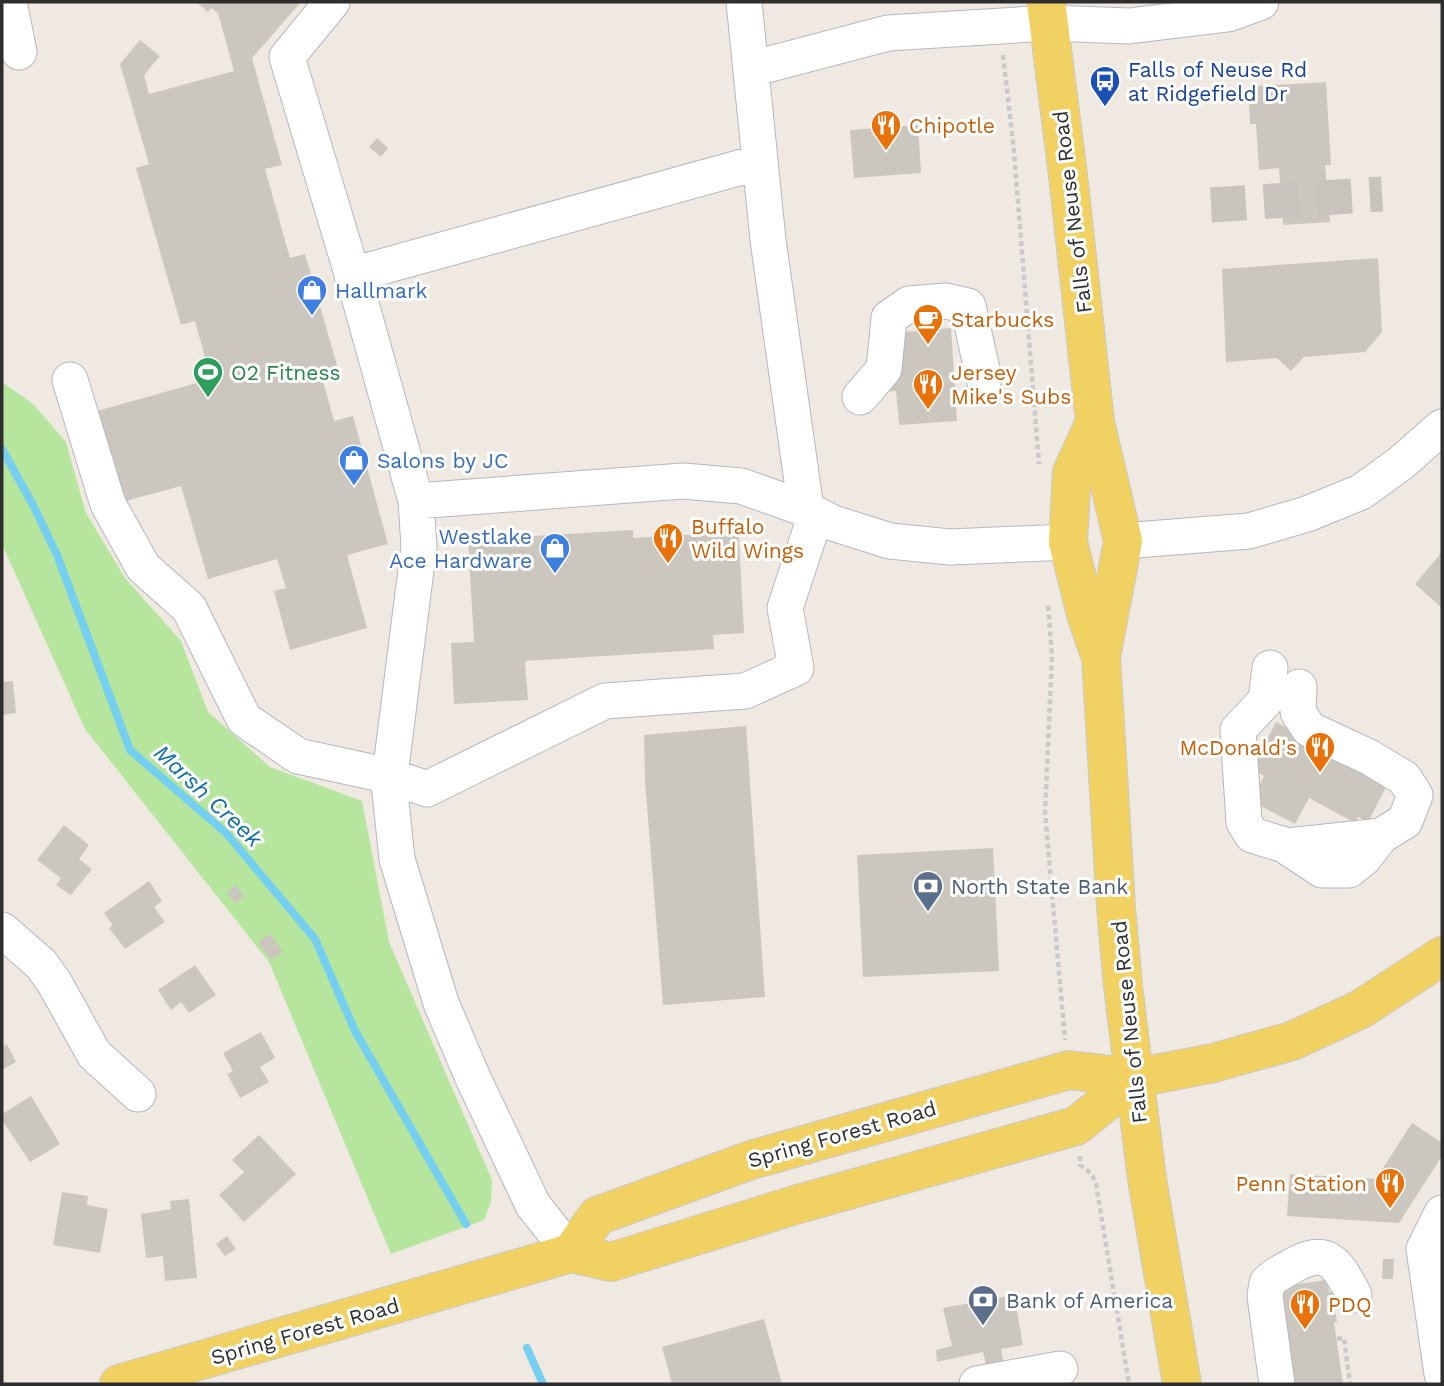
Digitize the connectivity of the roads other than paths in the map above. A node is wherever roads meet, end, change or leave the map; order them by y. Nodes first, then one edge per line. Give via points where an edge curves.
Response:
1 (9, 2) edge
2 (332, 2) edge
3 (744, 2) edge
4 (1087, 2) edge
5 (1261, 2) edge
6 (1048, 12) edge
7 (19, 52) dead end
8 (751, 69) junction
9 (760, 162) junction
10 (352, 275) junction
11 (984, 379) dead end
12 (69, 380) dead end
13 (860, 397) dead end
14 (1095, 422) junction
15 (1442, 427) edge
16 (416, 501) junction
17 (811, 512) junction
18 (1123, 541) junction
19 (1068, 542) junction
20 (1101, 657) junction
21 (1270, 668) dead end
22 (1299, 687) dead end
23 (390, 776) junction
24 (2, 930) edge
25 (1442, 956) edge
26 (1136, 1078) junction
27 (138, 1094) dead end
28 (1437, 1235) edge
29 (571, 1253) junction
30 (1354, 1295) dead end
31 (1060, 1369) dead end
32 (1442, 1374) edge
33 (120, 1384) edge
34 (977, 1384) edge
35 (1182, 1384) edge
36 (1277, 1384) edge

1 - 7 street
2 - 10 street via 287,57
3 - 8 street
4 - 6 street
5 - 6 street via 1228,14 1152,24 1100,26
6 - 8 street via 888,33
6 - 14 main road, Falls of Neuse Road
8 - 9 street
9 - 10 street
9 - 17 street
10 - 16 street
11 - 13 street via 968,306 946,301 909,304 889,318 884,369
12 - 23 street via 108,504 144,567 189,608 244,719 298,757
14 - 18 main road via 1097,517
14 - 19 main road, Falls of Neuse Road via 1072,472
15 - 18 street via 1361,492 1307,514 1249,531
16 - 17 street via 683,481 741,486
16 - 23 street via 419,546
17 - 19 street via 890,541 950,547
17 - 23 street via 785,608 796,668 745,691 605,701 427,789
18 - 20 main road, Falls of Neuse Road
19 - 20 main road, Falls of Neuse Road
20 - 26 main road, Falls of Neuse Road via 1121,960
21 - 22 street via 1266,701 1238,730 1244,822 1252,835 1284,845 1381,836 1405,821 1415,794 1405,778 1310,729 1298,712
23 - 29 street via 397,859 441,1003 533,1205
24 - 27 street via 41,964 94,1054
25 - 26 main road, Spring Forest Road via 1361,1009 1314,1032 1213,1063
26 - 29 main road, Spring Forest Road via 1076,1126 611,1262
26 - 29 main road, Spring Forest Road via 1069,1070 751,1160 597,1216
26 - 35 main road, Falls of Neuse Road via 1147,1179
28 - 32 street via 1424,1249
29 - 33 main road, Spring Forest Road
30 - 36 street via 1326,1257 1303,1261 1267,1283
31 - 34 street

